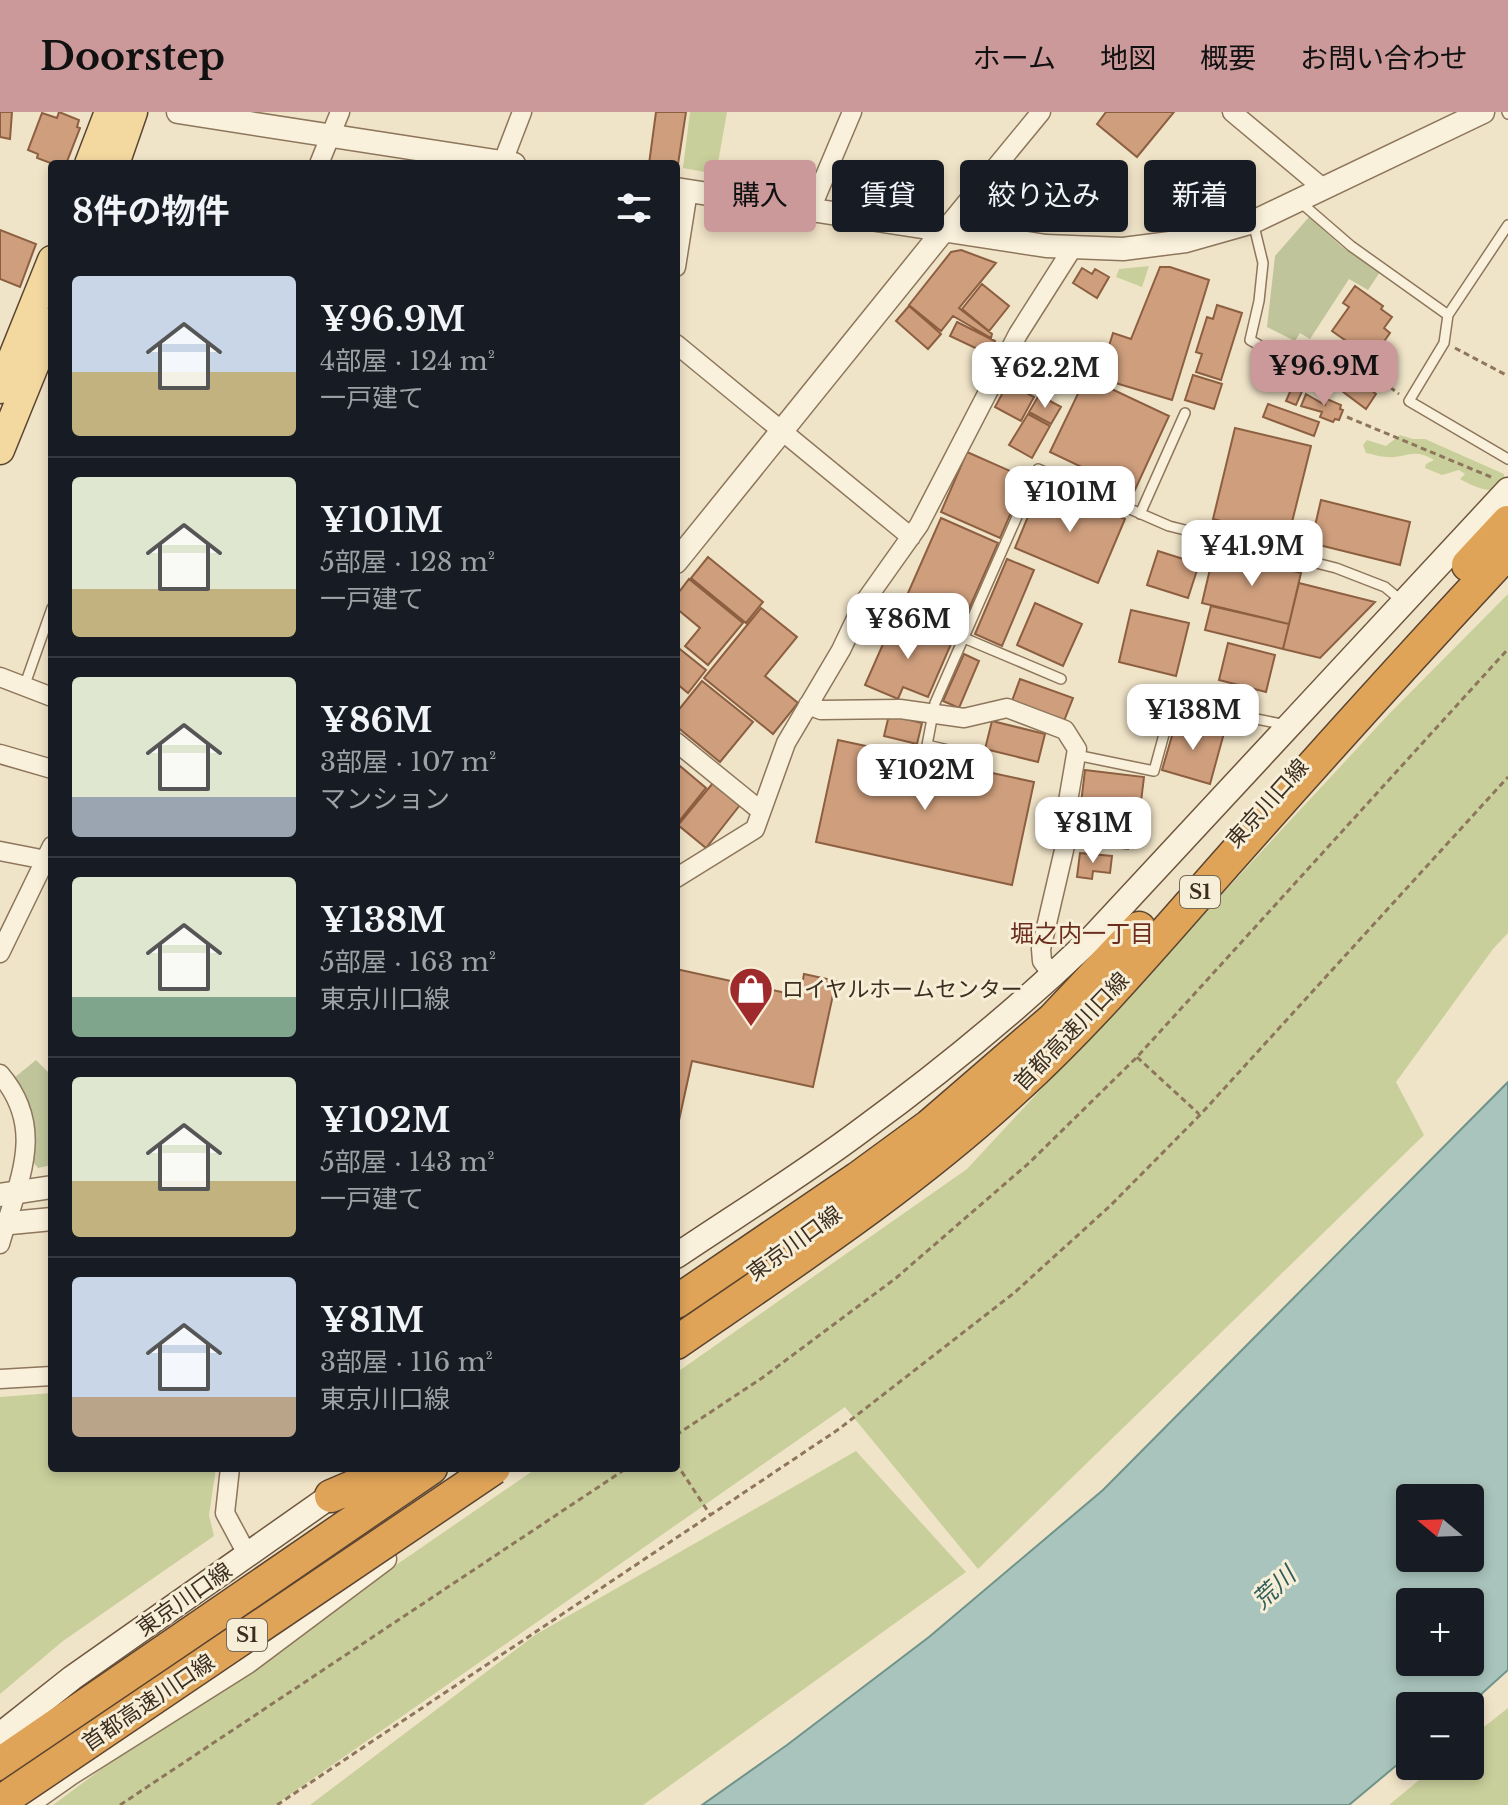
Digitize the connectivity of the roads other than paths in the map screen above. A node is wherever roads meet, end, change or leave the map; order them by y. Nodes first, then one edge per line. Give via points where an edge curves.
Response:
1 (109, 112) edge
2 (133, 112) edge
3 (178, 112) edge
4 (340, 112) edge
5 (522, 112) edge
6 (852, 112) edge
7 (1041, 112) edge
8 (1483, 112) edge
9 (1241, 115) edge
10 (330, 135) junction
11 (91, 160) edge
12 (116, 160) edge
13 (321, 160) edge
14 (487, 160) edge
15 (507, 160) edge
16 (1324, 189) junction
17 (682, 190) edge
18 (704, 193) edge
19 (816, 197) edge
20 (1299, 201) junction
21 (680, 216) edge
22 (1256, 221) edge
23 (1508, 225) edge
24 (944, 230) joint
25 (942, 232) edge
26 (1218, 232) edge
27 (1255, 232) edge
28 (1072, 249) junction
29 (48, 270) edge
30 (1448, 315) junction
31 (48, 335) edge
32 (680, 347) edge
33 (1305, 371) dead end
34 (0, 389) edge
35 (1185, 413) dead end
36 (782, 431) junction
37 (0, 450) edge
38 (1508, 459) edge
39 (1499, 483) edge
40 (1140, 514) junction
41 (1508, 522) edge
42 (1508, 535) edge
43 (911, 537) junction
44 (1508, 552) edge
45 (680, 557) edge
46 (1403, 602) junction
47 (48, 619) edge
48 (964, 638) junction
49 (0, 677) edge
50 (1061, 679) dead end
51 (24, 687) junction
52 (48, 696) edge
53 (808, 705) junction
54 (933, 713) junction
55 (1287, 725) junction
56 (680, 745) edge
57 (961, 753) dead end
58 (0, 754) edge
59 (1076, 755) junction
60 (48, 768) edge
61 (761, 811) junction
62 (0, 851) edge
63 (48, 854) edge
64 (48, 858) edge
65 (680, 876) edge
66 (0, 953) edge
67 (1053, 976) junction
68 (1000, 1067) junction
69 (0, 1074) edge
70 (48, 1188) edge
71 (8, 1194) edge
72 (870, 1209) junction
73 (48, 1220) edge
74 (2, 1231) edge
75 (680, 1253) edge
76 (680, 1278) edge
77 (717, 1298) junction
78 (680, 1299) edge
79 (680, 1323) edge
80 (680, 1330) edge
81 (680, 1331) edge
82 (680, 1340) edge
83 (48, 1376) edge
84 (0, 1379) edge
85 (230, 1472) edge
86 (365, 1472) edge
87 (388, 1472) edge
88 (425, 1472) edge
89 (460, 1472) edge
90 (474, 1472) edge
91 (488, 1472) edge
92 (503, 1472) edge
93 (331, 1496) junction
94 (247, 1554) junction
95 (0, 1735) edge
96 (84, 1738) junction
97 (0, 1764) edge
98 (70, 1774) junction
99 (0, 1785) edge
100 (0, 1802) edge
101 (26, 1805) edge

1 - 11 main road
2 - 12 main road
3 - 10 street
4 - 10 street
5 - 15 street
6 - 19 street
7 - 24 street
8 - 16 street
9 - 16 street
10 - 13 street
10 - 14 street
16 - 20 street
17 - 18 street
17 - 21 street
20 - 22 street
20 - 30 lane via 1351,246
23 - 30 lane
24 - 28 street
25 - 36 street
26 - 28 street via 1123,249
27 - 33 lane via 1263,263 1250,340
28 - 43 street via 1018,334
29 - 34 main road
30 - 38 lane via 1444,343 1409,401
31 - 37 main road
32 - 36 street
35 - 40 lane
36 - 43 street
36 - 45 street
39 - 46 main road, 東京川口線
40 - 46 lane via 1336,568 1385,587
40 - 48 lane via 1038,469
41 - 68 highway, 首都高速川口線 / S1 via 1179,885 1053,1019
42 - 77 main road, 東京川口線 via 1174,907 1042,1045 938,1139
43 - 53 street via 863,604
44 - 72 highway, 首都高速川口線 / S1 via 1083,1023 1005,1099
46 - 55 main road, 東京川口線
47 - 51 lane
48 - 50 lane
48 - 54 lane
49 - 51 street
51 - 52 street
53 - 54 street via 821,710
53 - 61 street via 786,743
54 - 57 lane via 927,745
54 - 59 street via 964,718 1007,708 1065,730
55 - 59 lane via 1188,705 1166,727 1154,771
55 - 67 main road, 東京川口線
56 - 61 street
58 - 60 street
59 - 67 street via 1068,833 1041,949
61 - 65 street via 755,829
62 - 63 street
64 - 66 street
67 - 75 main road, 東京川口線 via 858,1133
68 - 76 highway
68 - 78 highway, 首都高速川口線 / S1 via 858,1178
69 - 71 street via 18,1098 28,1134
70 - 71 street
71 - 74 street
72 - 81 highway, S1 via 825,1231
72 - 82 highway, 首都高速川口線 / S1
73 - 74 street
77 - 79 main road, 東京川口線
77 - 80 street
83 - 84 street
85 - 94 street via 225,1513
86 - 93 main road, 東京川口線
87 - 93 highway
88 - 97 highway, 首都高速川口線 / S1
89 - 99 main road
90 - 96 highway, S1
91 - 100 highway, 首都高速川口線 / S1, bridge
92 - 98 street via 246,1663
93 - 94 main road, 東京川口線
94 - 95 main road, 東京川口線
96 - 98 highway
96 - 99 highway, S1
98 - 101 street

